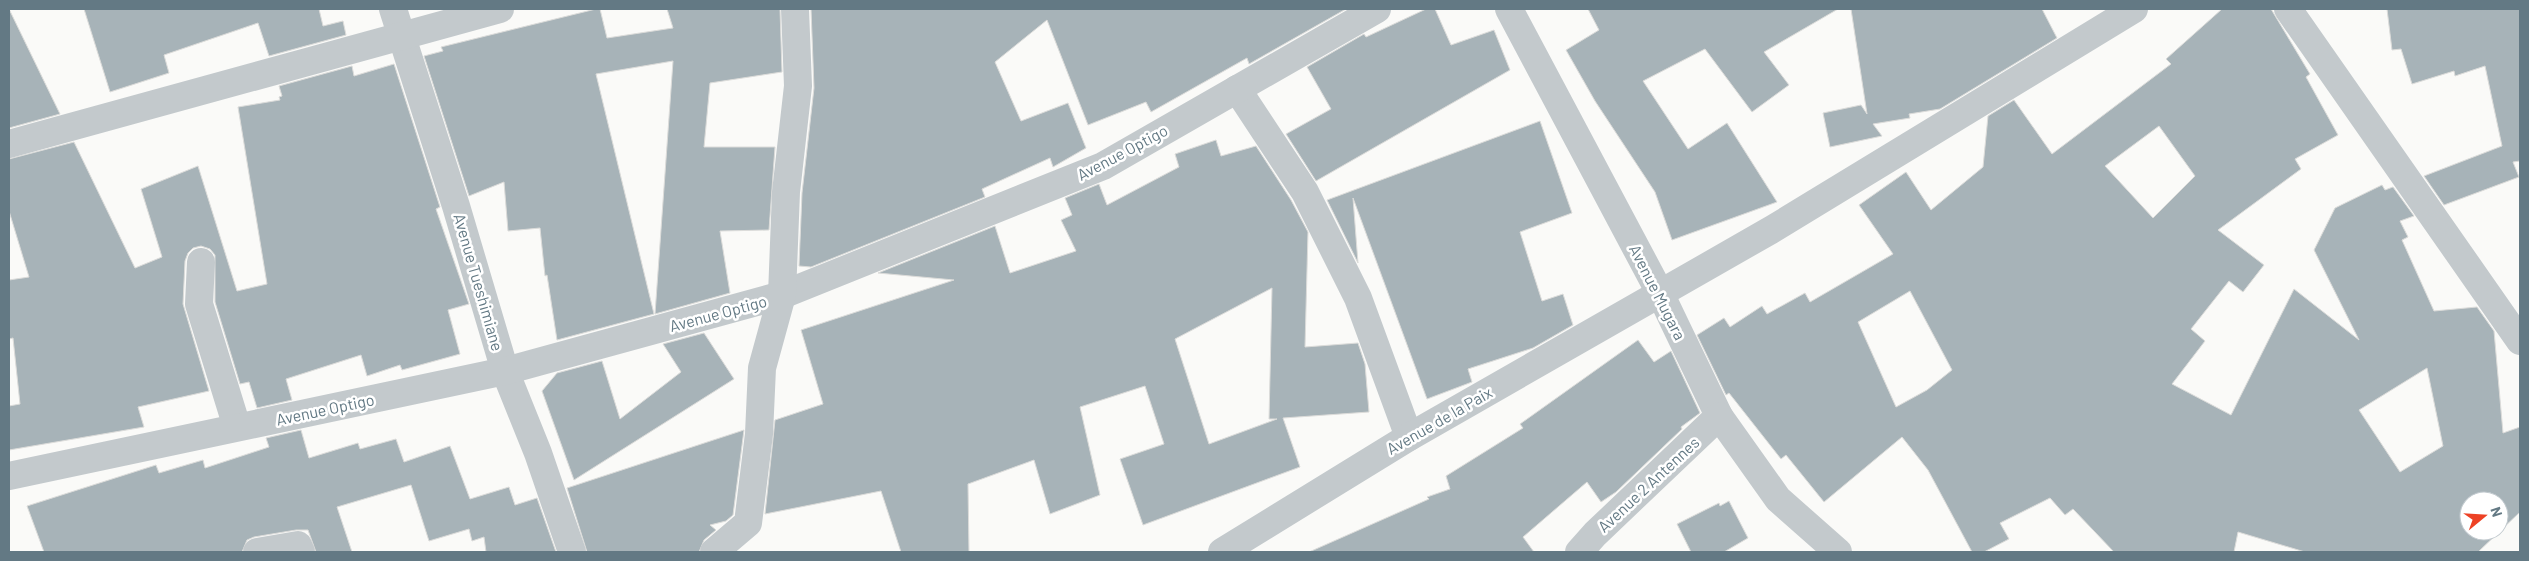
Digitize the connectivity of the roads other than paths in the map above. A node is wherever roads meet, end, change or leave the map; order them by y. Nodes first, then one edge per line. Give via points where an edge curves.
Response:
1 (392, 9) edge
2 (500, 9) edge
3 (794, 9) edge
4 (1377, 9) edge
5 (1509, 9) edge
6 (2134, 9) edge
7 (2288, 9) edge
8 (402, 35) junction
9 (1237, 89) junction
10 (9, 144) edge
11 (201, 262) dead end
12 (1660, 293) junction
13 (782, 296) junction
14 (2520, 341) edge
15 (505, 371) junction
16 (1719, 416) junction
17 (238, 428) junction
18 (1409, 437) junction
19 (9, 476) edge
20 (257, 552) edge
21 (301, 552) edge
22 (572, 552) edge
23 (714, 552) edge
24 (1222, 552) edge
25 (1579, 552) edge
26 (1838, 552) edge

1 - 8 street, Avenue Tueshimiane
2 - 8 street
3 - 13 street via 798,86 786,192
4 - 9 street, Avenue Optigo
5 - 12 street, Avenue Mugara
6 - 12 street, Avenue de la Paix via 1771,230
7 - 14 street
8 - 10 street
8 - 15 street, Avenue Tueshimiane
9 - 13 street, Avenue Optigo via 1103,166
9 - 18 street via 1305,192 1358,298
11 - 17 street via 199,304
12 - 16 street, Avenue Mugara
12 - 18 street, Avenue de la Paix
13 - 15 street, Avenue Optigo
13 - 23 street via 762,368 759,434 748,523
15 - 17 street, Avenue Optigo
15 - 22 street, Avenue Tueshimiane
16 - 25 street, Avenue 2 Antennes
16 - 26 street, Avenue Mugara via 1778,499
17 - 19 street, Avenue Optigo
18 - 24 street, Avenue de la Paix
20 - 21 street via 298,545

